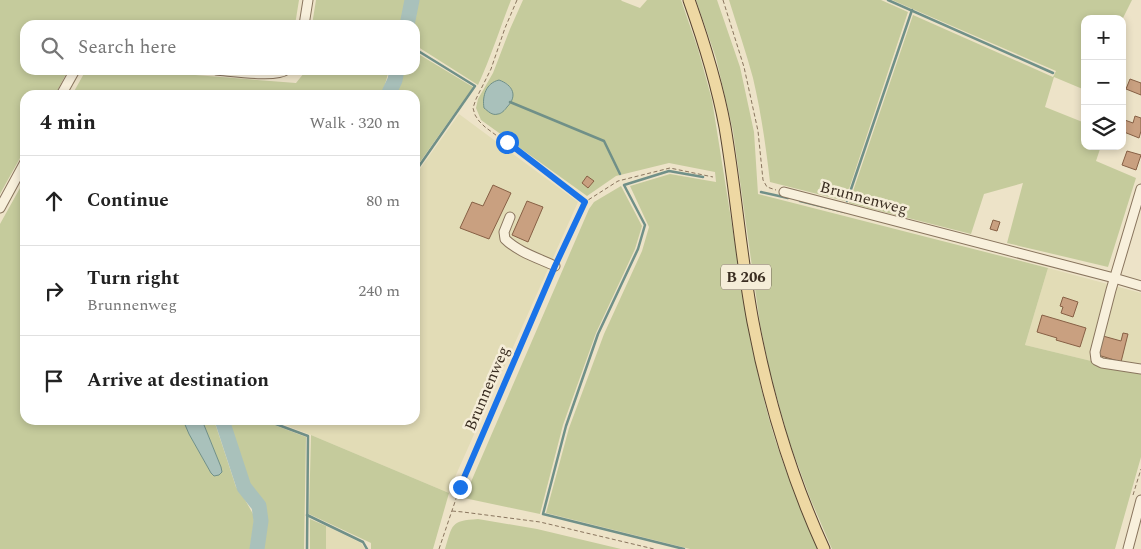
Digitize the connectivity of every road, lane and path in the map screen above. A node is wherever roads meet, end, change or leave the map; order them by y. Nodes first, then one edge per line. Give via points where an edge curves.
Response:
1 (308, 0) edge
2 (517, 0) edge
3 (689, 0) edge
4 (723, 0) edge
5 (305, 20) edge
6 (72, 75) edge
7 (64, 90) edge
8 (20, 171) edge
9 (713, 177) dead end
10 (1141, 189) edge
11 (784, 192) joint
12 (585, 202) junction
13 (0, 208) edge
14 (510, 217) dead end
15 (555, 266) junction
16 (1114, 278) junction
17 (1141, 286) edge
18 (1141, 369) edge
19 (1141, 500) edge
20 (451, 511) junction
21 (438, 549) edge
22 (654, 549) edge
23 (824, 549) edge
24 (1128, 549) edge

1 - 5 street
2 - 12 path via 476,99 474,115 485,127
3 - 23 main road, B 206 via 702,36 724,126 762,366 789,462
4 - 11 path via 744,66 758,131 763,180 767,188
6 - 7 street
8 - 13 street
9 - 12 path via 670,168 618,181
10 - 16 street
11 - 16 street, Brunnenweg
12 - 15 path, Brunnenweg
14 - 15 street via 504,239
15 - 20 path, Brunnenweg
16 - 17 street, Brunnenweg
16 - 18 street via 1095,352 1096,360
19 - 24 street
20 - 21 path, Brunnenweg
20 - 22 path via 540,522

